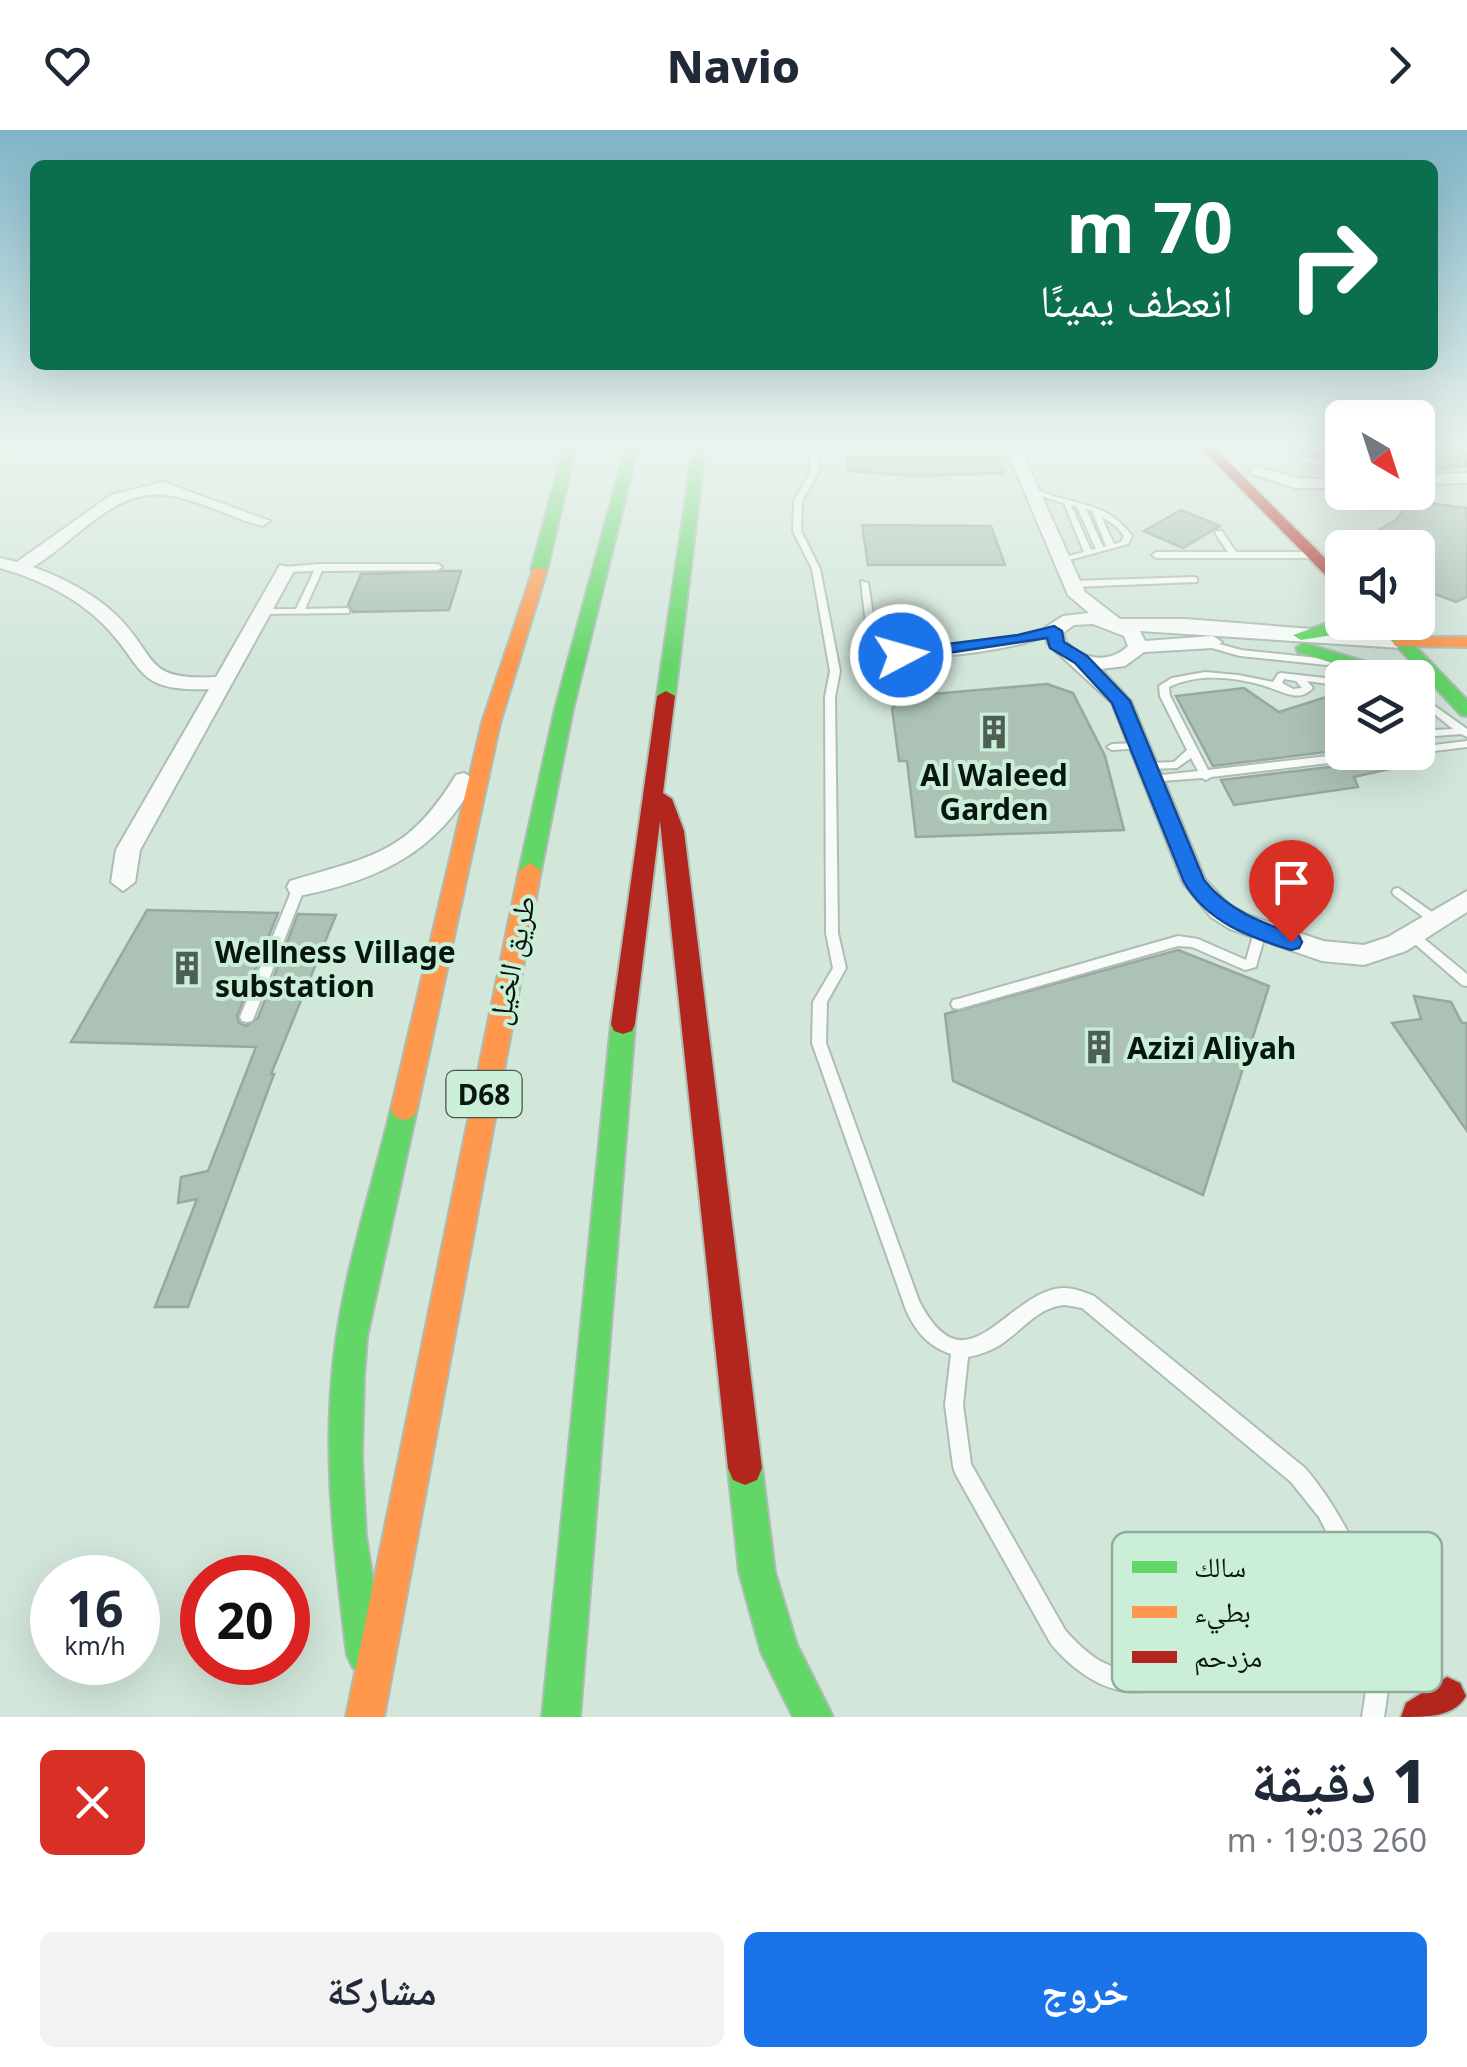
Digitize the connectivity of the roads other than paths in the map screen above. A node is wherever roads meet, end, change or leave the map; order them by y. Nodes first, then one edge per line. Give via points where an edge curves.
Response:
1 (88, 517) edge
2 (248, 517) edge
3 (551, 517) edge
4 (612, 517) edge
5 (690, 517) edge
6 (797, 517) edge
7 (1042, 517) edge
8 (1073, 517) edge
9 (1088, 517) edge
10 (1098, 517) edge
11 (1116, 517) edge
12 (1277, 517) edge
13 (1301, 517) edge
14 (262, 522) dead end
15 (1219, 532) dead end
16 (1325, 542) edge
17 (1106, 548) junction
18 (1087, 551) junction
19 (1156, 555) dead end
20 (1234, 555) junction
21 (1316, 555) junction
22 (1060, 561) junction
23 (1325, 565) edge
24 (10, 566) edge
25 (320, 567) junction
26 (438, 567) dead end
27 (286, 569) joint
28 (1194, 580) dead end
29 (864, 583) dead end
30 (1075, 590) junction
31 (298, 611) junction
32 (346, 611) dead end
33 (262, 612) junction
34 (1435, 621) edge
35 (1117, 624) junction
36 (1058, 627) junction
37 (1467, 631) edge
38 (1325, 632) edge
39 (1202, 642) junction
40 (1303, 642) junction
41 (1467, 642) edge
42 (1416, 646) edge
43 (1138, 647) junction
44 (1081, 660) junction
45 (1350, 660) edge
46 (1122, 661) junction
47 (1467, 661) edge
48 (1325, 662) edge
49 (1228, 676) junction
50 (1290, 676) junction
51 (223, 682) junction
52 (1325, 682) edge
53 (1280, 688) junction
54 (1325, 688) edge
55 (1467, 690) edge
56 (1303, 692) junction
57 (1435, 699) edge
58 (1121, 701) junction
59 (1435, 706) edge
60 (491, 723) junction
61 (1466, 723) edge
62 (1435, 733) edge
63 (1467, 744) edge
64 (1112, 748) dead end
65 (1435, 748) edge
66 (1193, 751) junction
67 (1325, 761) edge
68 (1147, 764) junction
69 (1206, 776) junction
70 (654, 787) junction
71 (123, 882) dead end
72 (299, 886) joint
73 (1398, 892) dead end
74 (1467, 900) edge
75 (1435, 920) junction
76 (1260, 932) junction
77 (1412, 934) junction
78 (1467, 981) edge
79 (958, 1004) dead end
80 (247, 1016) dead end
81 (960, 1349) junction
82 (1337, 1532) edge
83 (1467, 1676) edge
84 (1112, 1678) edge
85 (372, 1681) junction
86 (1375, 1692) edge
87 (1447, 1696) junction
88 (365, 1717) edge
89 (561, 1717) edge
90 (814, 1717) edge
91 (1372, 1717) edge
92 (1420, 1717) edge
93 (1432, 1717) edge

1 - 24 street via 66,538
2 - 14 street
3 - 60 main road
4 - 85 main road, طريق الخيل / D68 via 496,1029
5 - 70 main road
6 - 81 lane via 797,531 814,561 834,666 832,933 840,968 820,1002 822,1059 918,1317 934,1338
7 - 22 street
8 - 18 lane
9 - 17 lane
10 - 17 lane
11 - 17 lane via 1128,536 1124,544
12 - 21 main road
13 - 16 main road
15 - 20 lane
17 - 18 lane
18 - 22 lane
19 - 20 lane
20 - 21 lane
21 - 23 main road
22 - 30 street
24 - 51 street via 96,608 153,674 182,684
25 - 26 lane
25 - 27 lane
25 - 31 lane
27 - 33 street
28 - 30 lane
29 - 36 lane via 873,641 896,654 980,646
30 - 35 street
30 - 36 street via 1072,612
31 - 32 lane
31 - 33 lane
33 - 51 street
34 - 37 main road
35 - 36 street via 1086,617
35 - 40 street
35 - 43 street
36 - 44 street via 1056,644
38 - 40 main road
39 - 40 street
39 - 43 street
39 - 48 lane
40 - 42 street
40 - 45 main road
41 - 42 main road
42 - 47 main road
42 - 55 main road
42 - 61 main road
43 - 46 street
44 - 46 street
44 - 58 street
46 - 58 street
49 - 50 lane
49 - 53 lane
49 - 66 lane via 1164,686
50 - 52 lane
50 - 53 lane via 1278,678
50 - 56 lane via 1308,684
51 - 71 street via 128,850
53 - 56 lane
54 - 56 lane
57 - 61 main road
58 - 68 street
59 - 61 lane
60 - 72 street via 484,726 457,798 436,825 376,864
60 - 85 main road via 352,1337 345,1497
61 - 62 lane
63 - 65 lane
64 - 68 lane
66 - 68 lane via 1177,765
66 - 69 lane
67 - 69 lane
68 - 69 lane
68 - 76 street via 1194,882 1220,911
70 - 89 main road via 626,989
70 - 90 main road via 674,831 756,1572 780,1652
72 - 80 lane
73 - 75 lane
74 - 75 street
75 - 77 street
76 - 77 street via 1344,956 1381,950
76 - 79 lane via 1251,964 1178,941
77 - 78 lane
81 - 82 lane via 987,1344 1052,1298 1088,1302 1306,1482
81 - 84 lane via 954,1405 962,1466 1058,1637 1070,1653
83 - 87 main road
85 - 88 main road, طريق الخيل / D68
86 - 91 lane
87 - 92 main road
87 - 93 main road

